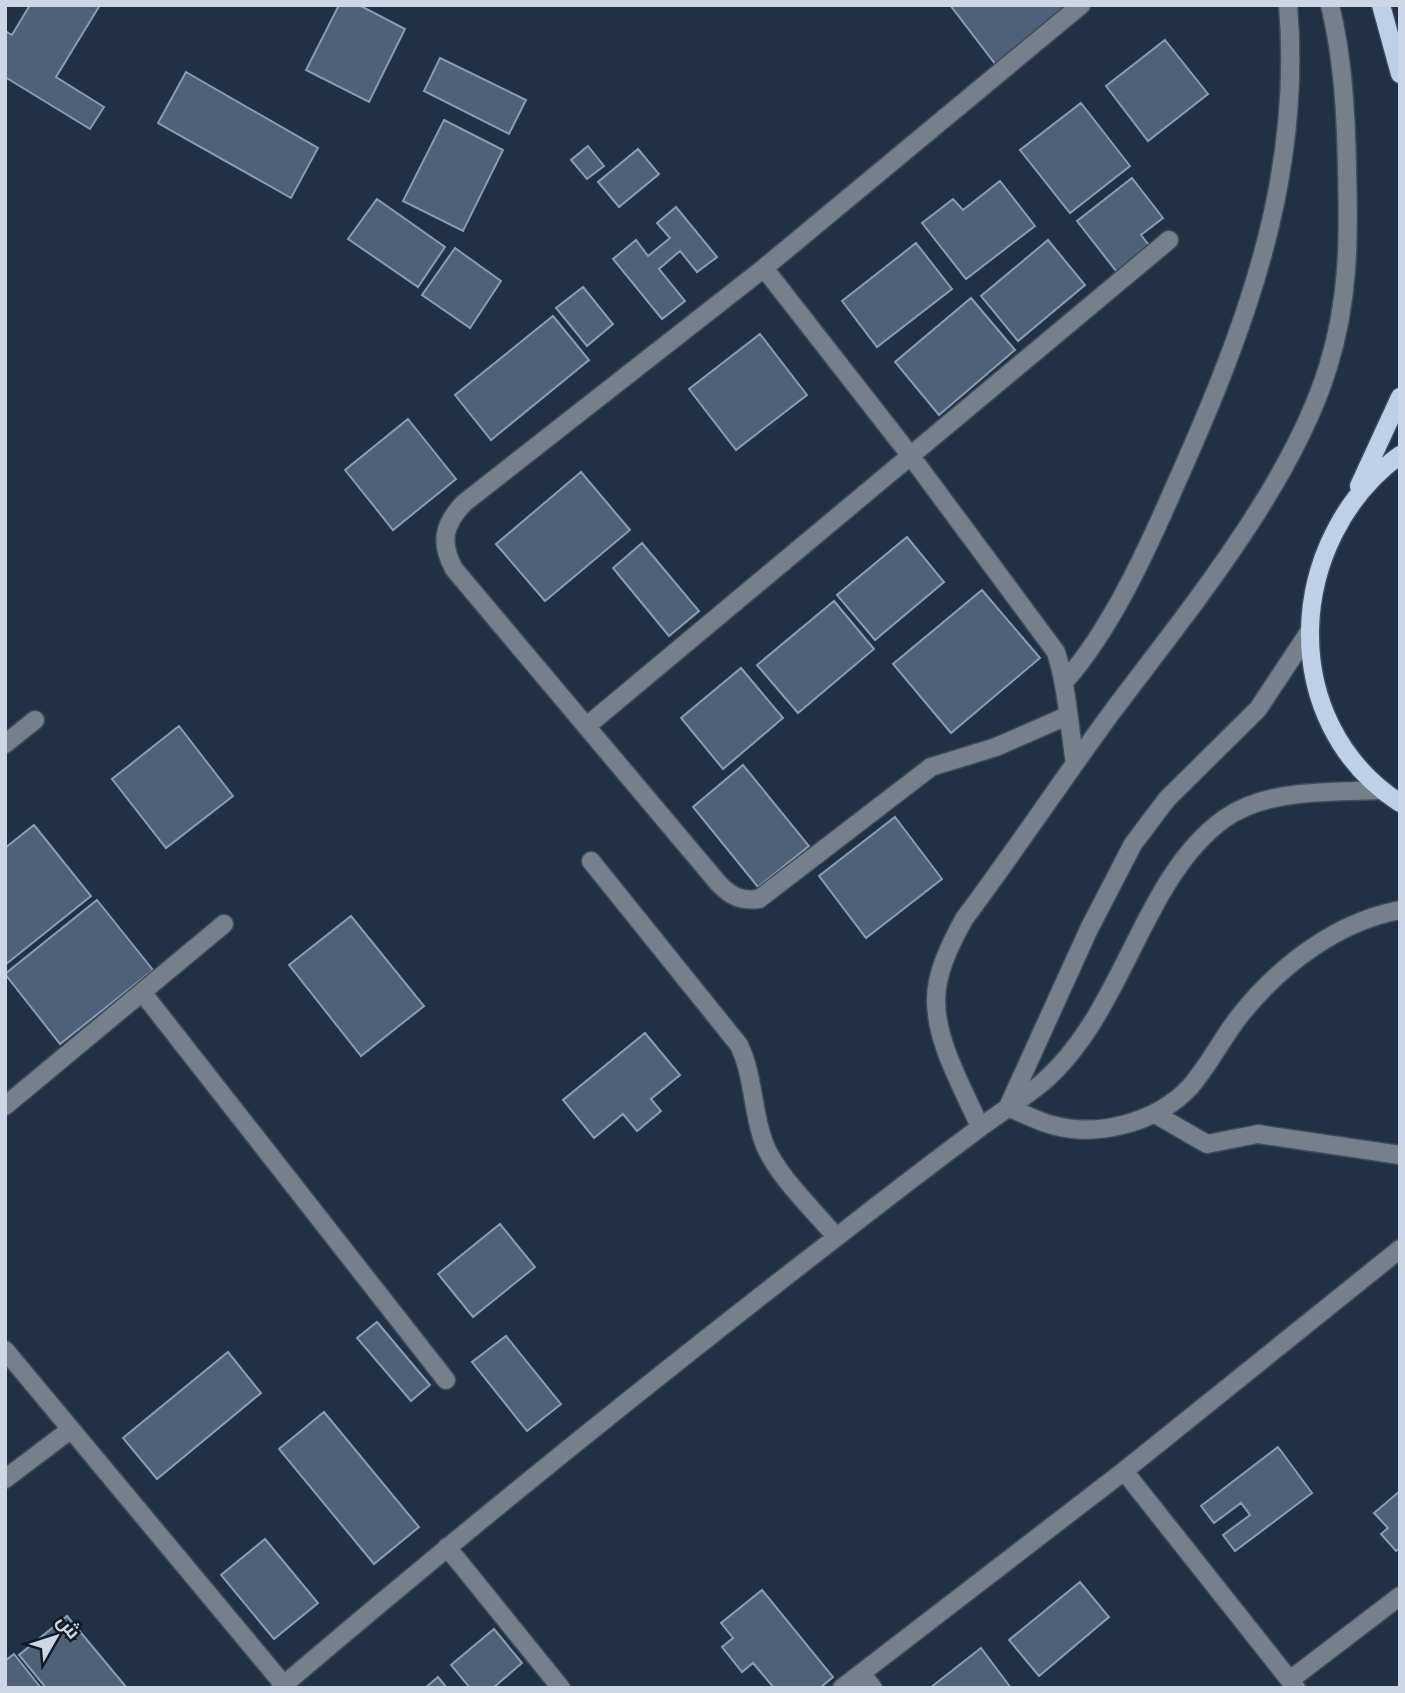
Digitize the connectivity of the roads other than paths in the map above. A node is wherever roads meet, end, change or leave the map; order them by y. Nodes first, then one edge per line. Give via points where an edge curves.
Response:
1 (1081, 5) edge
2 (1288, 5) edge
3 (1329, 5) edge
4 (1381, 5) edge
5 (1400, 74) edge
6 (1169, 240) dead end
7 (764, 268) junction
8 (1400, 397) edge
9 (910, 455) junction
10 (1400, 455) edge
11 (1353, 500) junction
12 (1309, 632) junction
13 (1065, 681) junction
14 (1067, 716) junction
15 (35, 720) dead end
16 (588, 725) junction
17 (5, 744) edge
18 (1075, 763) junction
19 (1381, 790) junction
20 (1400, 803) edge
21 (592, 861) dead end
22 (1400, 910) edge
23 (224, 923) dead end
24 (142, 992) junction
25 (5, 1106) edge
26 (1008, 1107) junction
27 (1155, 1114) junction
28 (980, 1127) junction
29 (1400, 1155) edge
30 (836, 1237) junction
31 (1400, 1249) edge
32 (5, 1350) edge
33 (446, 1380) dead end
34 (70, 1430) junction
35 (1124, 1471) junction
36 (5, 1479) edge
37 (447, 1547) junction
38 (1400, 1595) edge
39 (861, 1673) junction
40 (1293, 1684) edge
41 (282, 1686) edge
42 (561, 1688) edge
43 (842, 1688) edge
44 (873, 1688) edge

1 - 7 street
2 - 13 street via 1290,115 1282,180 1239,336 1155,531 1082,663
3 - 18 street via 1346,112 1350,246 1328,368 1304,426 1268,492 1213,578
4 - 5 main road
6 - 9 street
7 - 9 street
7 - 16 street via 451,517 444,534 445,553 454,569
8 - 11 main road
9 - 13 street via 1056,652
9 - 16 street
10 - 11 main road
11 - 12 main road via 1321,562
12 - 19 main road via 1311,673 1325,712 1344,749
12 - 26 street via 1258,709 1167,799 1133,844
13 - 14 street
14 - 16 street via 996,747 931,768 759,899 744,901 719,884
14 - 18 street
15 - 17 street
18 - 28 street via 964,919 941,971 936,999 940,1030
19 - 20 main road
19 - 26 street via 1260,802 1228,816 1200,838 1178,867 1086,1034 1042,1083
21 - 30 street via 739,1045 748,1063 768,1153
22 - 27 street via 1349,927 1307,950 1271,980 1240,1015 1188,1089
23 - 24 street
24 - 25 street
24 - 33 street
26 - 27 street via 1054,1126 1106,1129
26 - 28 street
27 - 29 street via 1207,1144 1258,1134
28 - 30 street
30 - 37 street
31 - 35 street
32 - 34 street
34 - 36 street
34 - 41 street
35 - 39 street
35 - 40 street
37 - 41 street
37 - 42 street
38 - 40 street
39 - 43 street
39 - 44 street

